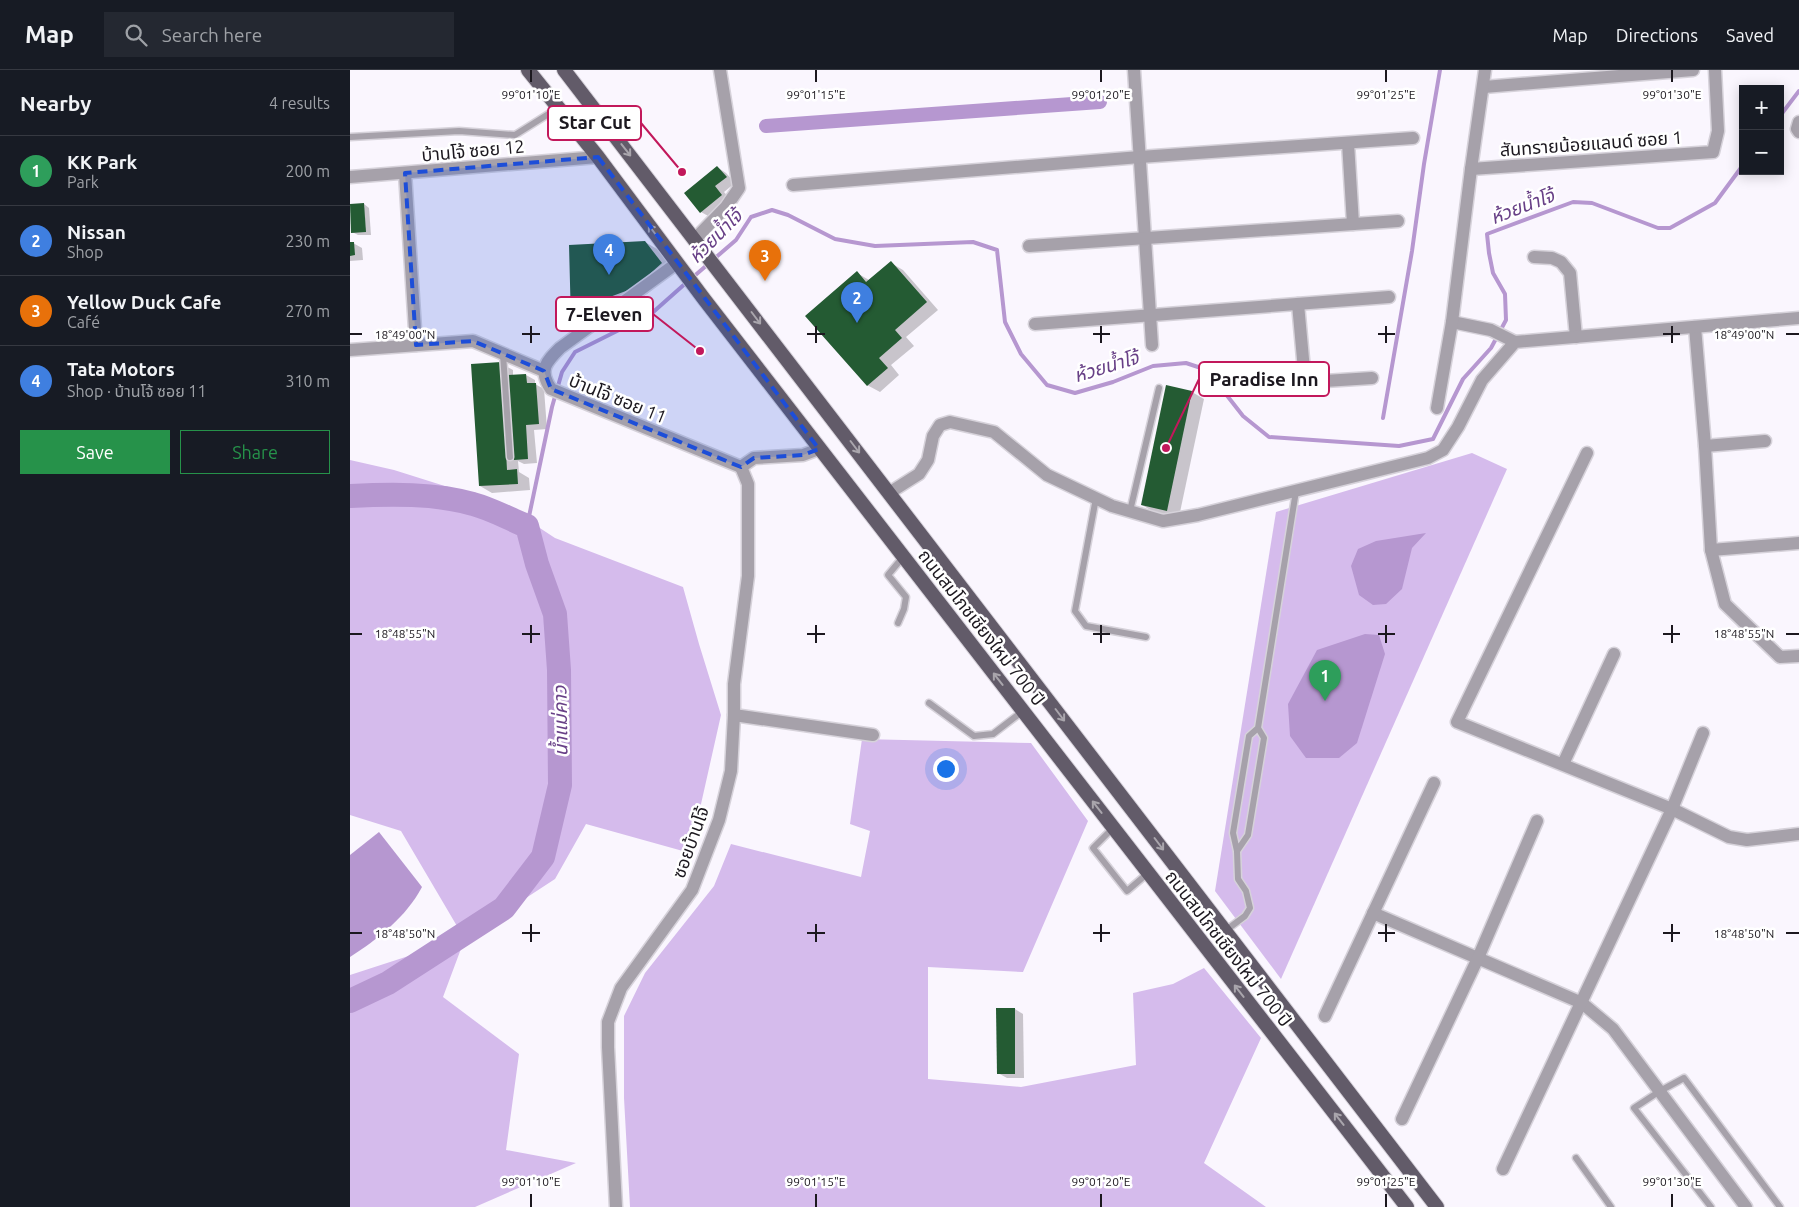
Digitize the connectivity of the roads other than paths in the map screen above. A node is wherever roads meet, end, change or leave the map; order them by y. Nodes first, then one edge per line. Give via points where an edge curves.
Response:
1 (528, 70) edge
2 (564, 70) edge
3 (720, 70) edge
4 (1134, 70) edge
5 (1486, 70) edge
6 (1693, 70) edge
7 (1715, 70) edge
8 (1484, 86) junction
9 (558, 108) junction
10 (1799, 122) edge
11 (1799, 132) edge
12 (350, 137) edge
13 (1413, 138) dead end
14 (1348, 143) junction
15 (598, 157) junction
16 (1140, 157) junction
17 (1471, 169) junction
18 (405, 173) junction
19 (350, 177) edge
20 (793, 185) dead end
21 (1398, 221) dead end
22 (1353, 224) junction
23 (1145, 238) junction
24 (695, 239) junction
25 (1029, 246) dead end
26 (1534, 257) dead end
27 (680, 266) junction
28 (1389, 297) dead end
29 (1298, 304) junction
30 (1150, 315) junction
31 (1799, 318) edge
32 (1452, 322) junction
33 (1035, 324) dead end
34 (1695, 327) junction
35 (1576, 337) junction
36 (1510, 340) junction
37 (416, 345) junction
38 (1152, 346) dead end
39 (350, 350) edge
40 (503, 354) junction
41 (544, 371) junction
42 (1372, 378) dead end
43 (1305, 382) junction
44 (1246, 386) dead end
45 (1159, 388) dead end
46 (1437, 408) dead end
47 (1765, 441) dead end
48 (1705, 446) junction
49 (819, 448) junction
50 (1587, 453) dead end
51 (510, 457) dead end
52 (741, 467) junction
53 (1296, 491) junction
54 (889, 493) junction
55 (1096, 498) junction
56 (1130, 511) junction
57 (1799, 543) edge
58 (1711, 550) junction
59 (903, 557) junction
60 (898, 623) dead end
61 (1146, 637) dead end
62 (1614, 654) dead end
63 (1799, 656) edge
64 (929, 703) dead end
65 (1023, 711) junction
66 (734, 715) junction
67 (1258, 728) junction
68 (1703, 733) dead end
69 (873, 735) dead end
70 (1563, 764) junction
71 (1434, 783) dead end
72 (1672, 809) junction
73 (1537, 821) dead end
74 (1113, 828) junction
75 (1799, 834) edge
76 (1237, 851) junction
77 (1148, 874) junction
78 (1373, 913) junction
79 (1226, 931) junction
80 (1478, 958) junction
81 (1582, 1003) junction
82 (1326, 1016) dead end
83 (1660, 1091) junction
84 (1402, 1119) dead end
85 (1576, 1158) dead end
86 (1503, 1170) dead end
87 (616, 1207) edge
88 (1407, 1207) edge
89 (1437, 1207) edge
90 (1611, 1207) edge
91 (1711, 1207) edge
92 (1746, 1207) edge
93 (1780, 1207) edge

1 - 9 main road, ถนนสมโภชเชียงใหม่ 700 ปี
2 -> 24 main road, ถนนสมโภชเชียงใหม่ 700 ปี
3 - 24 street via 739,188 726,208
4 - 16 street
5 - 8 street
6 - 8 street
7 - 17 street, สันทรายน้อยแลนด์ ซอย 1 via 1718,131 1713,152
8 - 17 street
9 - 12 lane via 515,136 459,131
9 - 15 main road, ถนนสมโภชเชียงใหม่ 700 ปี
10 - 11 street
13 - 14 street
14 - 16 street
14 - 22 street
15 - 18 street, บ้านโจ้ ซอย 12
27 -> 15 main road, ถนนสมโภชเชียงใหม่ 700 ปี
16 - 20 street
16 - 23 street
17 - 32 street
18 - 19 street, บ้านโจ้ ซอย 12
18 - 37 street
21 - 22 street
22 - 23 street
23 - 25 street
23 - 30 street
24 -> 54 main road, ถนนสมโภชเชียงใหม่ 700 ปี
26 - 35 street via 1552,258 1570,273
27 - 41 street, บ้านโจ้ ซอย 11 via 560,348 547,361
27 - 49 main road, ถนนสมโภชเชียงใหม่ 700 ปี
28 - 29 street
29 - 30 street
29 - 43 street
30 - 33 street
30 - 38 street
31 - 34 street
32 - 36 street via 1491,330
32 - 46 street
34 - 35 street
34 - 48 street
35 - 36 street
36 - 53 street via 1482,380 1443,450 1428,458
37 - 39 street
37 - 40 street via 474,341
40 - 41 street
40 - 51 lane
41 - 52 street, บ้านโจ้ ซอย 11 via 544,380 551,389
42 - 43 street
43 - 44 street
45 - 56 lane
47 - 48 street
48 - 58 street
49 - 52 street via 803,455 754,458
49 - 59 main road, ถนนสมโภชเชียงใหม่ 700 ปี
50 - 70 street via 1457,722
52 - 66 street, ซอยบ้านโจ้ via 748,484 748,576 734,684
53 - 56 street via 1163,521
53 - 67 lane
54 - 55 street via 919,474 928,460 933,436 940,426 950,422 994,432 1047,475
54 -> 79 main road, ถนนสมโภชเชียงใหม่ 700 ปี
55 - 56 street
55 - 61 lane via 1075,611 1086,626
57 - 58 street
58 - 63 street via 1725,604 1780,657
59 - 60 lane via 888,575 906,597
65 -> 59 main road, ถนนสมโภชเชียงใหม่ 700 ปี
62 - 70 street
64 - 65 lane via 974,736 993,734
74 -> 65 main road, ถนนสมโภชเชียงใหม่ 700 ปี
66 - 69 street
66 - 87 street, ซอยบ้านโจ้ via 731,771 719,820 692,890 621,988 608,1022
67 - 76 lane via 1249,736 1233,833
67 - 76 lane via 1264,738 1248,835
68 - 72 street
70 - 72 street
71 - 78 street
72 - 75 street via 1729,837 1746,840
72 - 81 street
73 - 80 street
74 - 77 main road, ถนนสมโภชเชียงใหม่ 700 ปี
74 - 77 lane via 1093,848 1127,891
76 - 79 lane via 1238,879 1246,891 1250,908
88 -> 77 main road, ถนนสมโภชเชียงใหม่ 700 ปี
78 - 80 street
78 - 82 street
79 - 89 main road, ถนนสมโภชเชียงใหม่ 700 ปี
80 - 81 street
80 - 84 street
81 - 83 street via 1613,1029
81 - 86 street
83 - 91 lane via 1634,1108
83 - 92 street
83 - 93 lane via 1684,1078
85 - 90 lane

